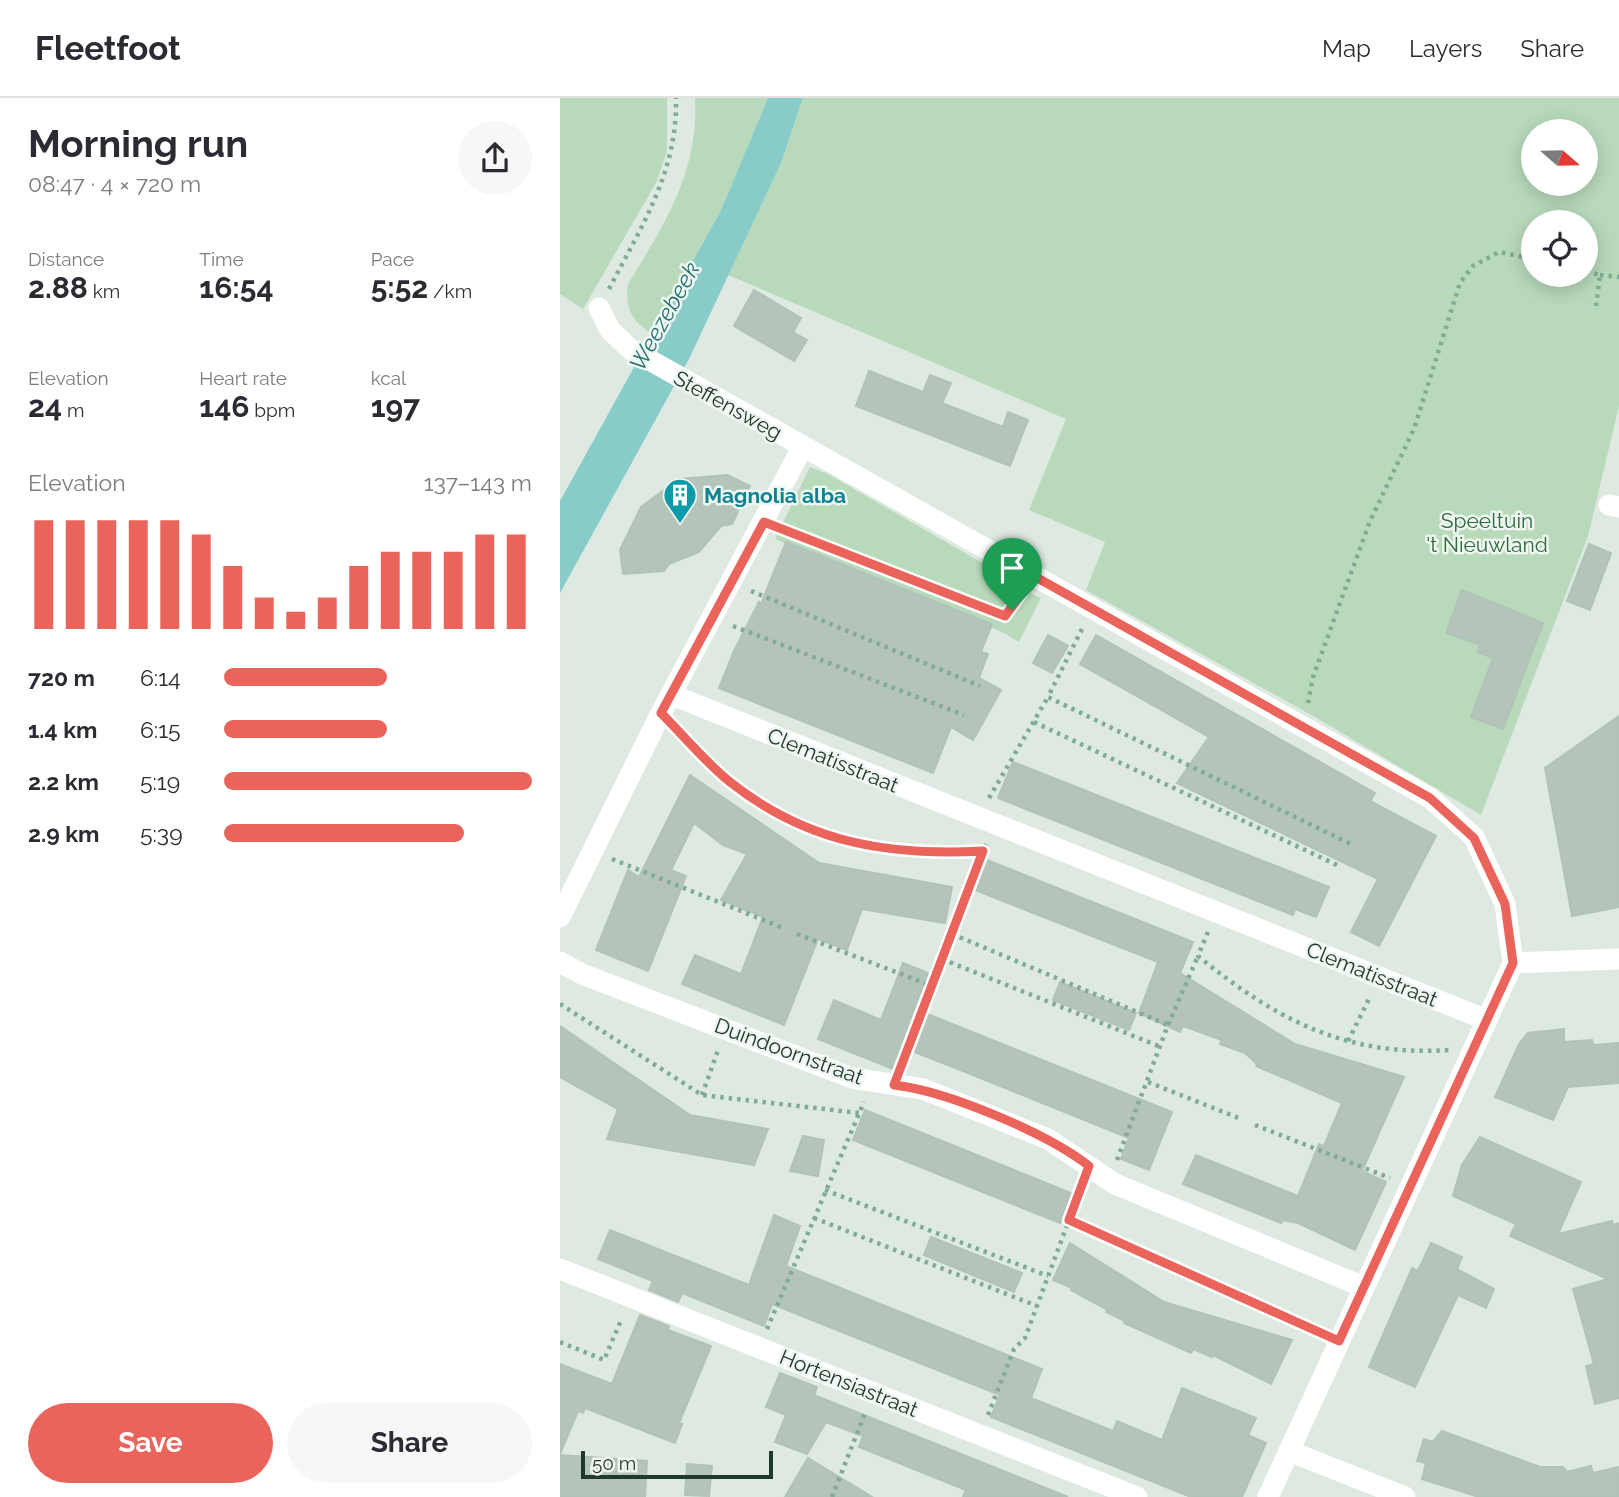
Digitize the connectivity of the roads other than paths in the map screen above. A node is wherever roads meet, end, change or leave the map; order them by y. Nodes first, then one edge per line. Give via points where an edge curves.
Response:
1 (599, 308) road end
2 (803, 446) junction
3 (666, 704) junction
4 (560, 917) edge
5 (1619, 959) edge
6 (560, 962) edge
7 (1513, 963) junction
8 (1487, 1020) junction
9 (560, 1269) edge
10 (1364, 1287) junction
11 (1289, 1451) junction
12 (1137, 1497) edge
13 (1268, 1497) edge
14 (1405, 1497) edge

1 - 2 street, Steffensweg via 610,330 629,349
2 - 3 street
2 - 7 street, Steffensweg via 1430,798 1474,838 1505,904
3 - 4 street
3 - 8 street, Clematisstraat via 986,820
5 - 7 street
6 - 10 street, Duindoornstraat via 852,1078 923,1088 1048,1139 1110,1180
7 - 8 street
8 - 10 street
9 - 12 street, Hortensiastraat
10 - 11 street
11 - 13 street
11 - 14 street

